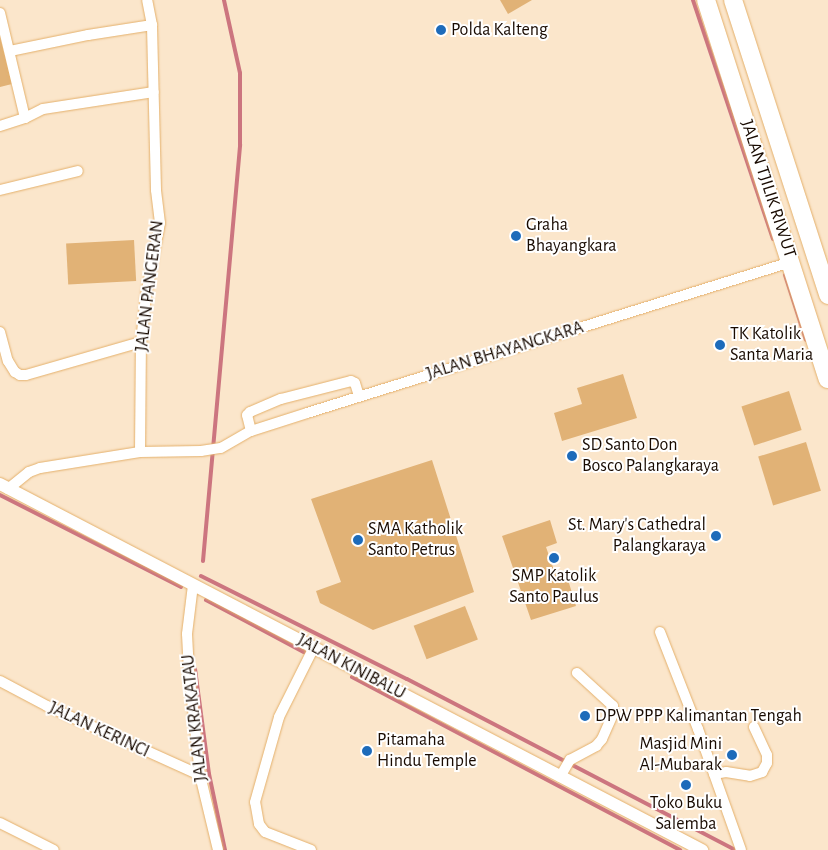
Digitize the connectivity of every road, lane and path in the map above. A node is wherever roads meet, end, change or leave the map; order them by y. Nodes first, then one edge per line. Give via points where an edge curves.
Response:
1 (147, 0) edge
2 (706, 0) edge
3 (733, 0) edge
4 (0, 13) edge
5 (152, 25) junction
6 (10, 51) junction
7 (154, 92) junction
8 (25, 118) junction
9 (0, 126) edge
10 (78, 171) dead end
11 (0, 190) edge
12 (808, 228) junction
13 (784, 237) junction
14 (792, 262) junction
15 (828, 295) edge
16 (0, 332) edge
17 (141, 342) junction
18 (828, 379) edge
19 (359, 396) junction
20 (251, 431) junction
21 (140, 452) junction
22 (4, 486) edge
23 (193, 585) junction
24 (660, 632) dead end
25 (314, 647) junction
26 (578, 673) dead end
27 (0, 682) edge
28 (754, 728) dead end
29 (714, 774) junction
30 (200, 776) junction
31 (560, 777) junction
32 (0, 823) edge
33 (54, 850) edge
34 (218, 850) edge
35 (311, 850) edge
36 (702, 850) edge
37 (741, 850) edge

1 - 5 street, JALAN PANGERAN
2 - 13 highway, JALAN TJILIK RIWUT
3 - 12 highway, JALAN TJILIK RIWUT
4 - 6 street
5 - 6 street
5 - 7 street, JALAN PANGERAN
6 - 8 street
7 - 8 street via 43,109
7 - 17 street, JALAN PANGERAN via 160,223
8 - 9 street
10 - 11 street
12 - 13 highway
12 - 15 highway, JALAN TJILIK RIWUT
13 - 14 highway, JALAN TJILIK RIWUT
14 - 18 highway, JALAN TJILIK RIWUT
14 - 19 street, JALAN BHAYANGKARA
16 - 17 street via 8,361 20,375
17 - 21 street, JALAN PANGERAN
19 - 20 street, JALAN BHAYANGKARA
19 - 20 street via 355,383 351,381 281,399 247,415
20 - 21 street, JALAN BHAYANGKARA via 221,448
21 - 22 street via 40,468
22 - 23 street, JALAN KINIBALU
23 - 25 street, JALAN KINIBALU
23 - 30 street, JALAN KRAKATAU via 187,634
24 - 29 street
25 - 31 street, JALAN KINIBALU
25 - 35 street via 279,717 254,802 259,824 265,832
26 - 31 street via 613,706 613,714 602,739 596,746 570,760
27 - 30 street, JALAN KERINCI
28 - 29 street via 768,755 762,772 750,776 726,772
29 - 37 street
30 - 34 street, JALAN KRAKATAU
31 - 36 street, JALAN KINIBALU
32 - 33 street

